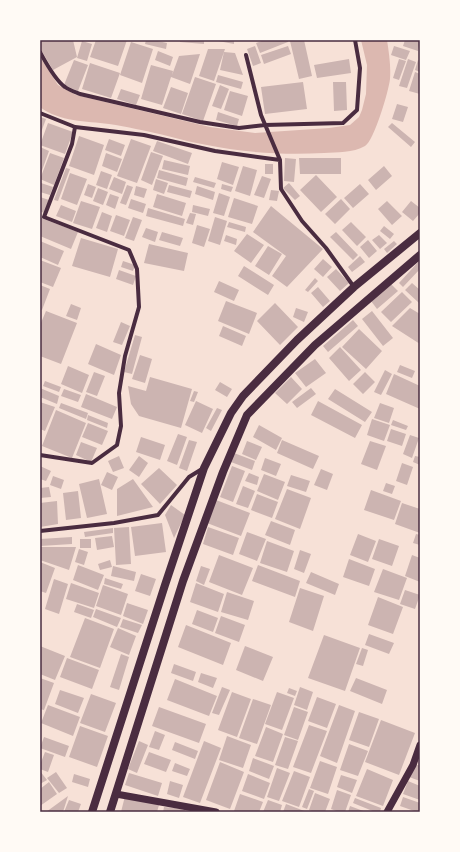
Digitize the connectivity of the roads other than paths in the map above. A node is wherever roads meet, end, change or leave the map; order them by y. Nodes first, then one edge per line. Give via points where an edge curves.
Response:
1 (356, 40) edge
2 (40, 52) edge
3 (246, 55) dead end
4 (40, 113) edge
5 (265, 125) junction
6 (75, 127) junction
7 (280, 160) junction
8 (420, 233) edge
9 (420, 255) edge
10 (354, 287) junction
11 (40, 455) edge
12 (204, 468) junction
13 (40, 531) edge
14 (420, 745) edge
15 (116, 794) junction
16 (92, 812) edge
17 (110, 812) edge
18 (216, 812) edge
19 (387, 812) edge

1 - 5 street via 360,68 357,110 343,123
2 - 5 street via 61,84 80,94 200,122 239,128
3 - 5 street via 260,115
4 - 6 street
5 - 7 street
6 - 7 street via 144,135 215,151
6 - 11 street via 72,144 44,217 129,250 137,269 139,307 125,356 119,393 121,426 117,445 92,463
7 - 10 street via 280,189
8 - 10 main road
9 - 15 main road via 315,345 247,415 183,581
10 - 12 main road via 242,396 224,425
12 - 13 street via 189,477 158,515 114,523
12 - 16 main road
14 - 19 street via 413,765
15 - 17 main road
15 - 18 street

